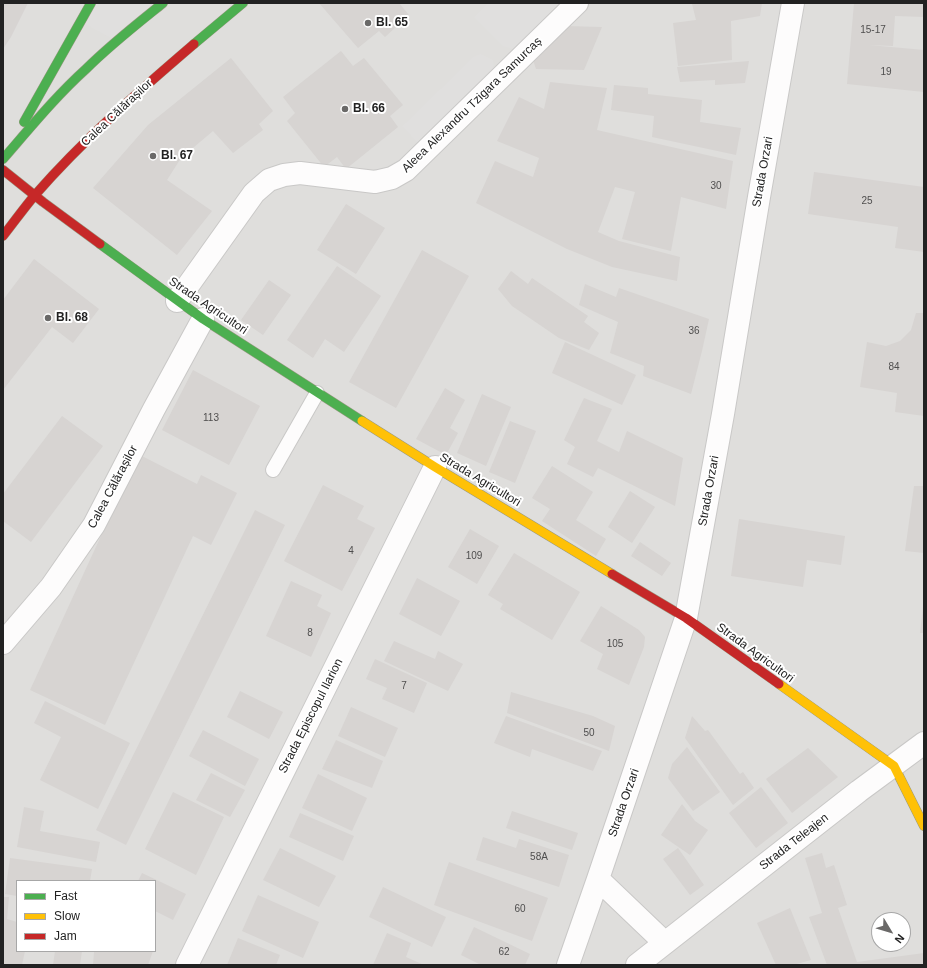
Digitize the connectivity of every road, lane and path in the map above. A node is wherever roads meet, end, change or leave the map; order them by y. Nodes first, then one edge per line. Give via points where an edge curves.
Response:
1 (91, 3) edge
2 (163, 3) edge
3 (243, 3) edge
4 (576, 3) edge
5 (793, 3) edge
6 (3, 158) edge
7 (3, 170) edge
8 (35, 195) junction
9 (3, 236) edge
10 (177, 301) junction
11 (203, 319) junction
12 (317, 393) junction
13 (435, 467) junction
14 (273, 470) dead end
15 (686, 618) junction
16 (3, 643) edge
17 (924, 743) edge
18 (894, 766) junction
19 (924, 826) edge
20 (598, 879) junction
21 (665, 943) junction
22 (187, 965) edge
23 (568, 965) edge
24 (637, 965) edge

1 - 6 street
2 - 6 street via 76,79
3 - 8 street, Calea Călărașilor via 112,116
4 - 10 street, Aleea Alexandru Tzigara Samurcaș via 406,170 392,178 375,182 300,173 269,180 254,193
5 - 15 street, Strada Orzari
7 - 8 street, Strada Agricultori
8 - 9 street, Calea Călărașilor
8 - 10 street, Strada Agricultori
10 - 11 street, Strada Agricultori
11 - 12 street, Strada Agricultori
11 - 16 street, Calea Călărașilor via 94,525 51,587
12 - 13 street, Strada Agricultori
12 - 14 lane
13 - 15 street, Strada Agricultori
13 - 22 street, Strada Episcopul Ilarion
15 - 18 street, Strada Agricultori
15 - 20 street, Strada Orzari
17 - 18 street, Strada Teleajen
18 - 19 street, Strada Agricultori
18 - 21 street, Strada Teleajen
20 - 21 street
20 - 23 street, Strada Orzari
21 - 24 street, Strada Teleajen

